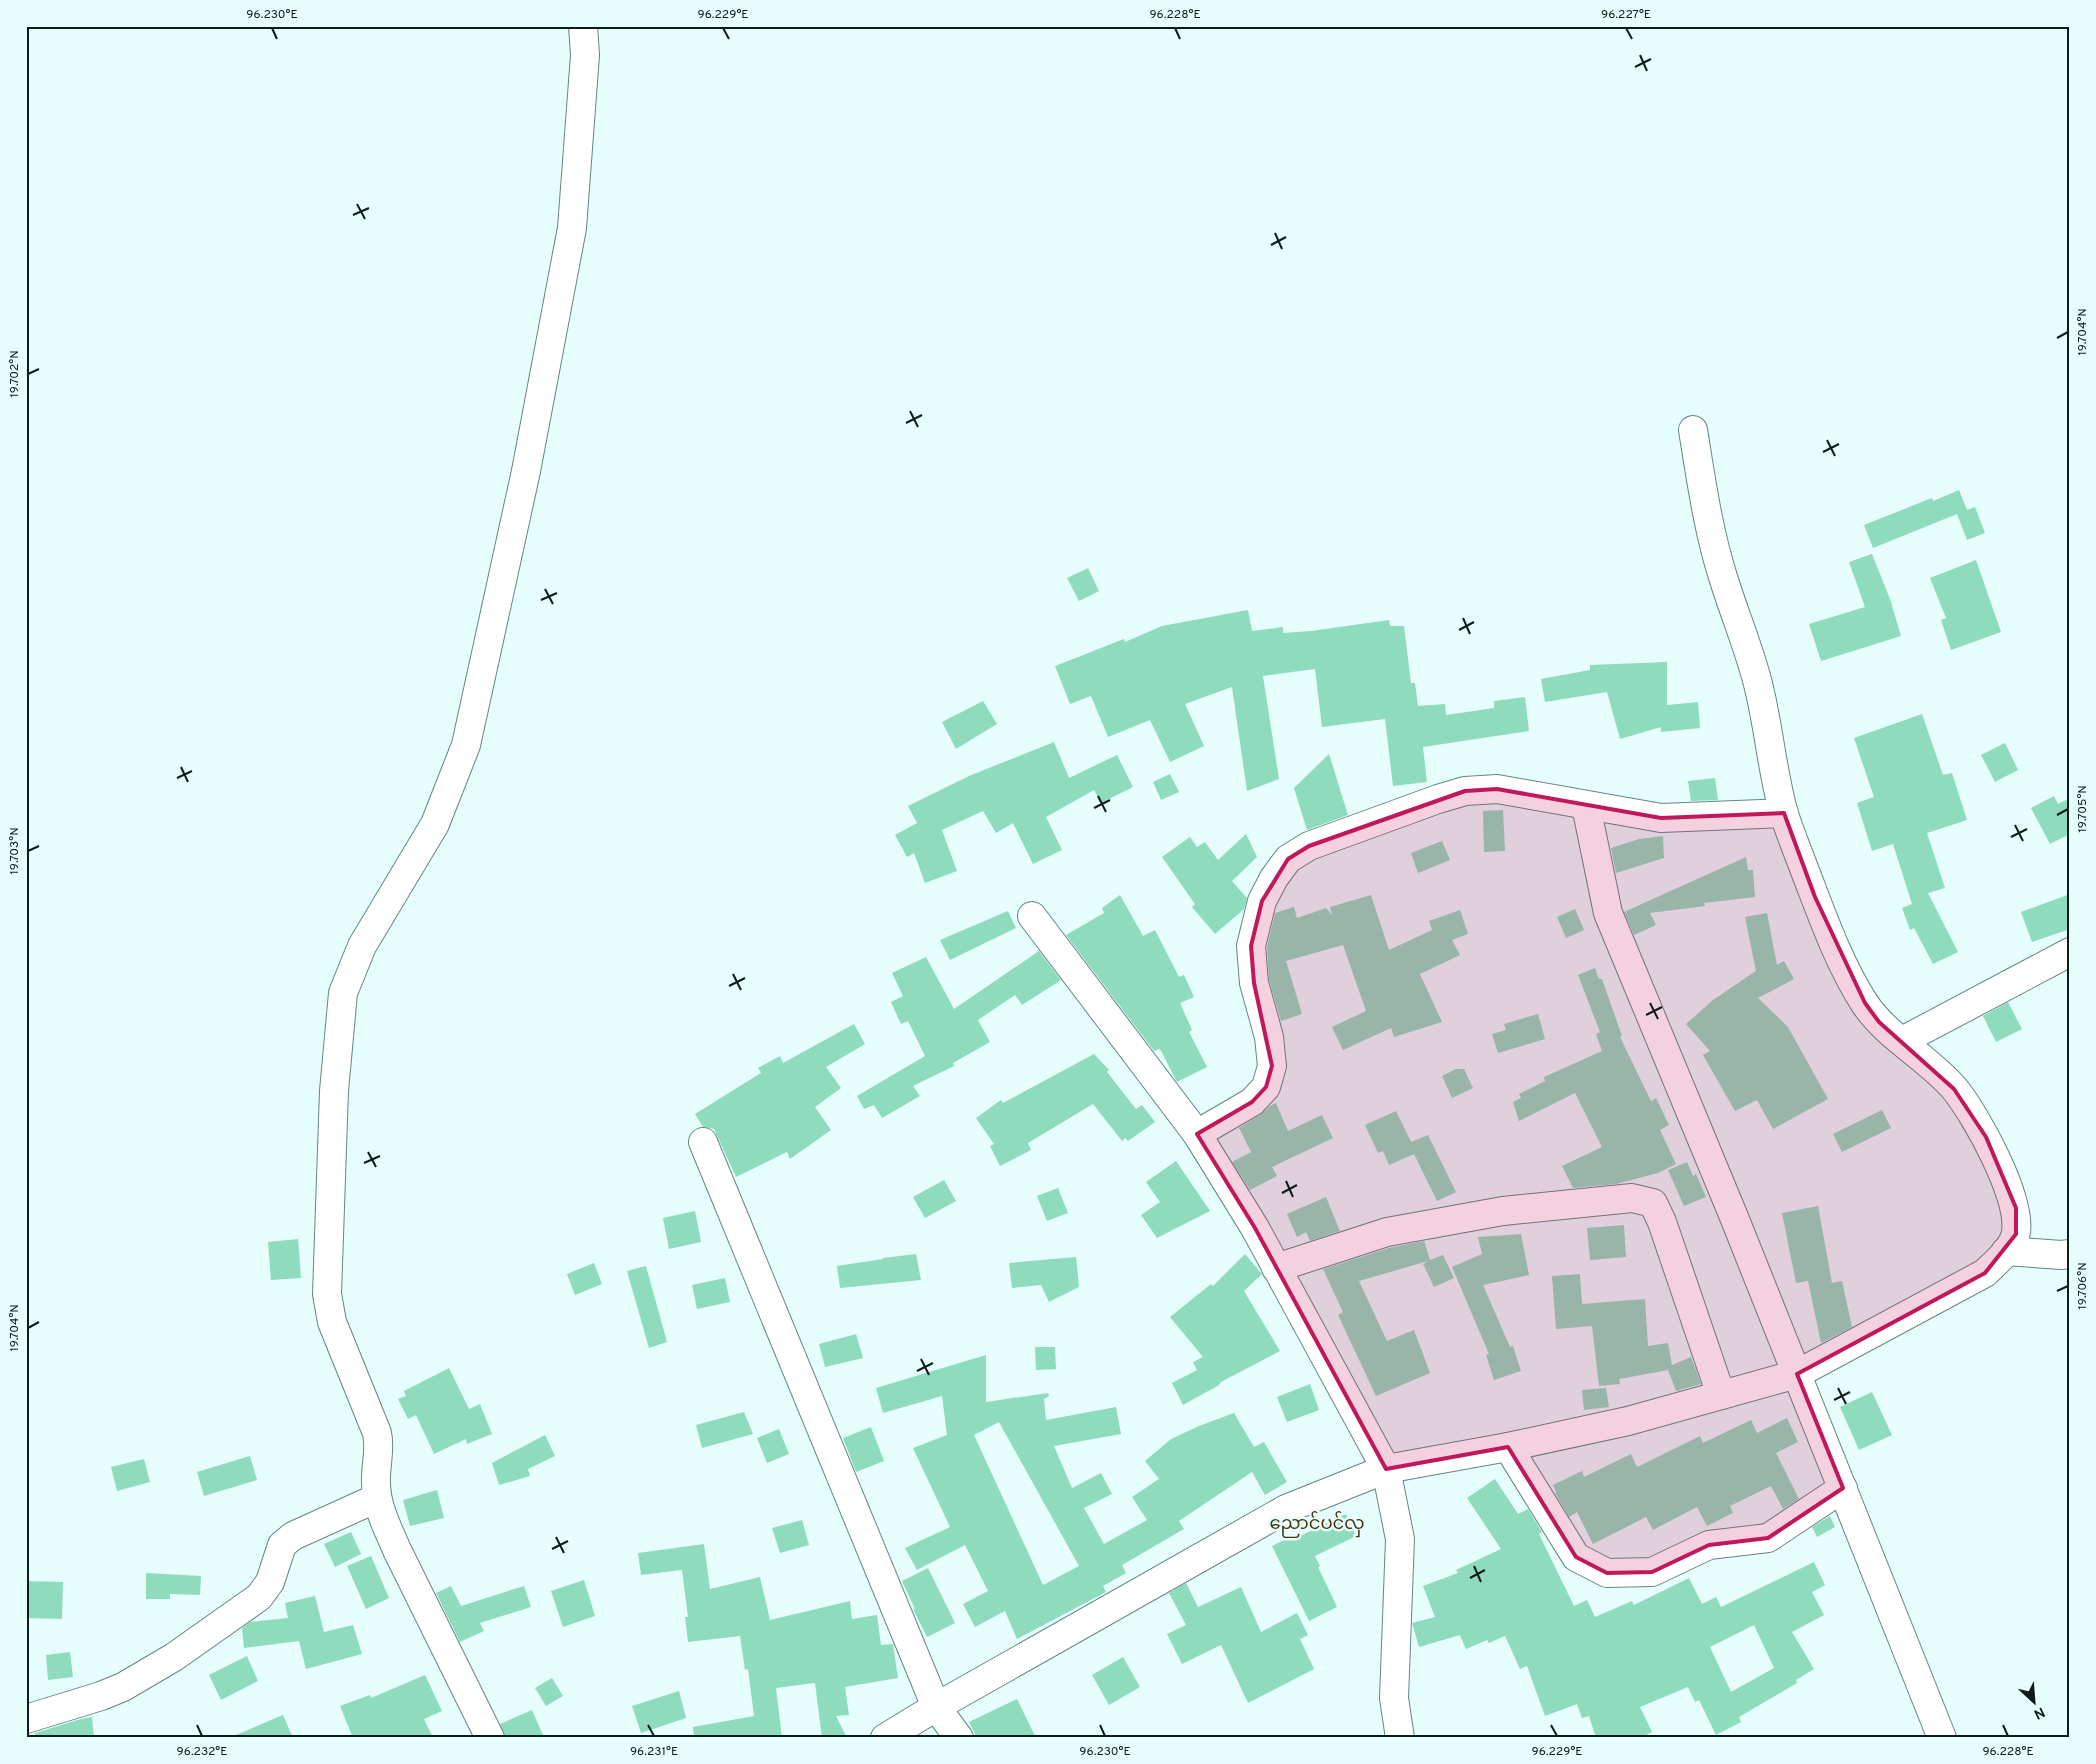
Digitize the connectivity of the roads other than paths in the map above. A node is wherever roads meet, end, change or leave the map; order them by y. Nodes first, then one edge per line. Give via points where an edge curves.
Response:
1 (583, 26) edge
2 (1693, 430) dead end
3 (1586, 806) junction
4 (1784, 813) junction
5 (1032, 916) dead end
6 (2070, 952) edge
7 (1902, 1041) junction
8 (1197, 1134) junction
9 (703, 1142) dead end
10 (2006, 1251) junction
11 (2070, 1254) edge
12 (1276, 1268) junction
13 (1797, 1374) junction
14 (1721, 1395) junction
15 (1508, 1447) junction
16 (1386, 1469) junction
17 (1843, 1488) junction
18 (377, 1498) junction
19 (936, 1707) junction
20 (26, 1719) edge
21 (490, 1738) edge
22 (885, 1738) edge
23 (959, 1738) edge
24 (1400, 1738) edge
25 (1942, 1738) edge

1 - 18 street via 586,54 572,228 526,471 466,745 435,824 362,946 343,993 334,1091 327,1294 332,1322 377,1433
2 - 4 street via 1722,576 1759,686
3 - 4 street via 1661,818
3 - 8 street via 1497,789 1465,791 1309,846 1288,859 1262,901 1251,946 1254,983 1271,1056 1272,1066 1266,1087 1252,1102
3 - 13 street via 1608,913
4 - 7 street via 1844,965 1879,1022
5 - 8 street
6 - 7 street
7 - 10 street via 1954,1088 1986,1137 2016,1208 2016,1234
8 - 12 street
9 - 19 street
10 - 11 street
10 - 13 street via 1985,1273
12 - 14 street via 1387,1232 1493,1213 1632,1198 1653,1203
12 - 16 street
13 - 14 street
13 - 17 street
14 - 15 street via 1628,1421
15 - 16 street
15 - 17 street via 1576,1557 1607,1573 1652,1572 1709,1545 1768,1538
16 - 19 street via 1286,1509
16 - 24 street via 1400,1539 1394,1698
17 - 25 street
18 - 20 street via 293,1536 282,1545 270,1582 259,1597 174,1657 123,1687
18 - 21 street via 397,1550
19 - 22 street
19 - 23 street

